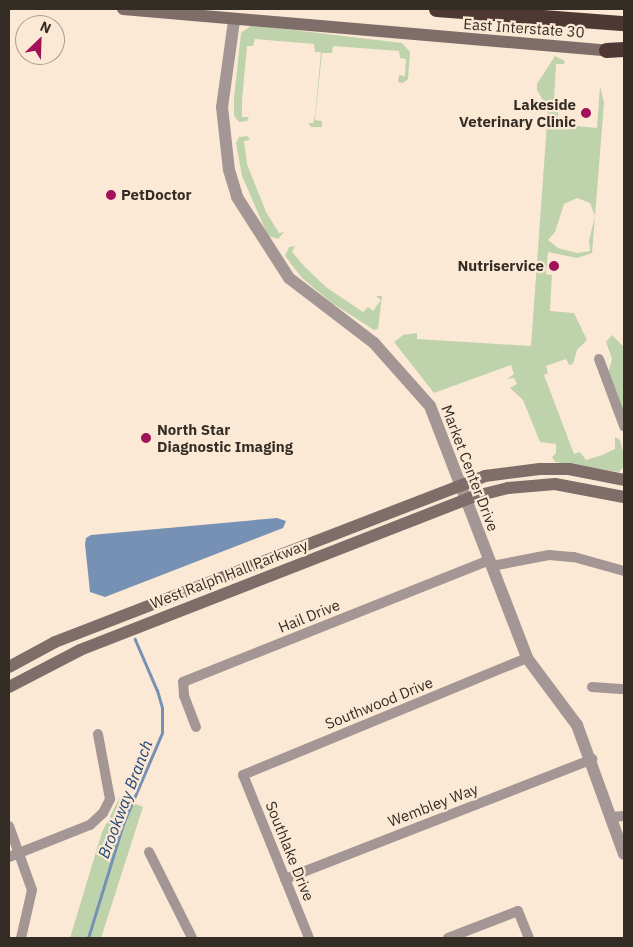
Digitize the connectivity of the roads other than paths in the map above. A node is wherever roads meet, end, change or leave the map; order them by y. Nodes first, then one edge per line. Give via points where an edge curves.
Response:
1 (123, 9) edge
2 (436, 9) edge
3 (234, 21) junction
4 (624, 23) edge
5 (606, 50) joint
6 (624, 50) edge
7 (599, 359) dead end
8 (624, 426) edge
9 (624, 480) edge
10 (459, 485) junction
11 (624, 495) edge
12 (465, 500) junction
13 (491, 563) junction
14 (624, 570) edge
15 (527, 658) junction
16 (9, 667) edge
17 (592, 687) dead end
18 (9, 688) edge
19 (624, 689) edge
20 (196, 727) dead end
21 (98, 734) dead end
22 (592, 760) junction
23 (244, 775) joint
24 (618, 817) edge
25 (9, 826) edge
26 (149, 852) dead end
27 (624, 854) edge
28 (14, 855) edge
29 (285, 878) junction
30 (22, 938) edge
31 (192, 938) edge
32 (309, 938) edge
33 (448, 938) edge
34 (529, 938) edge

1 - 3 main road, East Interstate 30
2 - 4 highway
3 - 5 main road, East Interstate 30
3 - 10 street, Market Center Drive via 222,107 226,152 237,197 289,278 374,343 430,406
5 - 6 highway
7 - 8 street
9 - 10 main road, West Ralph Hall Parkway via 582,470 540,469 485,476
10 - 12 street, Market Center Drive
10 - 16 main road, West Ralph Hall Parkway via 55,642
11 - 12 main road, West Ralph Hall Parkway via 555,484 508,488
12 - 13 street, Market Center Drive
12 - 18 main road, West Ralph Hall Parkway via 80,650
13 - 14 street via 549,555 574,557
13 - 15 street, Market Center Drive
13 - 20 street, Hail Drive via 183,682 184,696
15 - 22 street, Market Center Drive via 577,725
15 - 23 street, Southwood Drive
17 - 19 street
21 - 28 street via 110,799 103,813 90,825
22 - 24 street, Market Center Drive
22 - 29 street, Wembley Way
23 - 29 street, Southlake Drive
24 - 27 street, Market Center Drive
25 - 28 street
26 - 31 street
28 - 30 street via 32,890
29 - 32 street, Southlake Drive
33 - 34 street via 518,911

